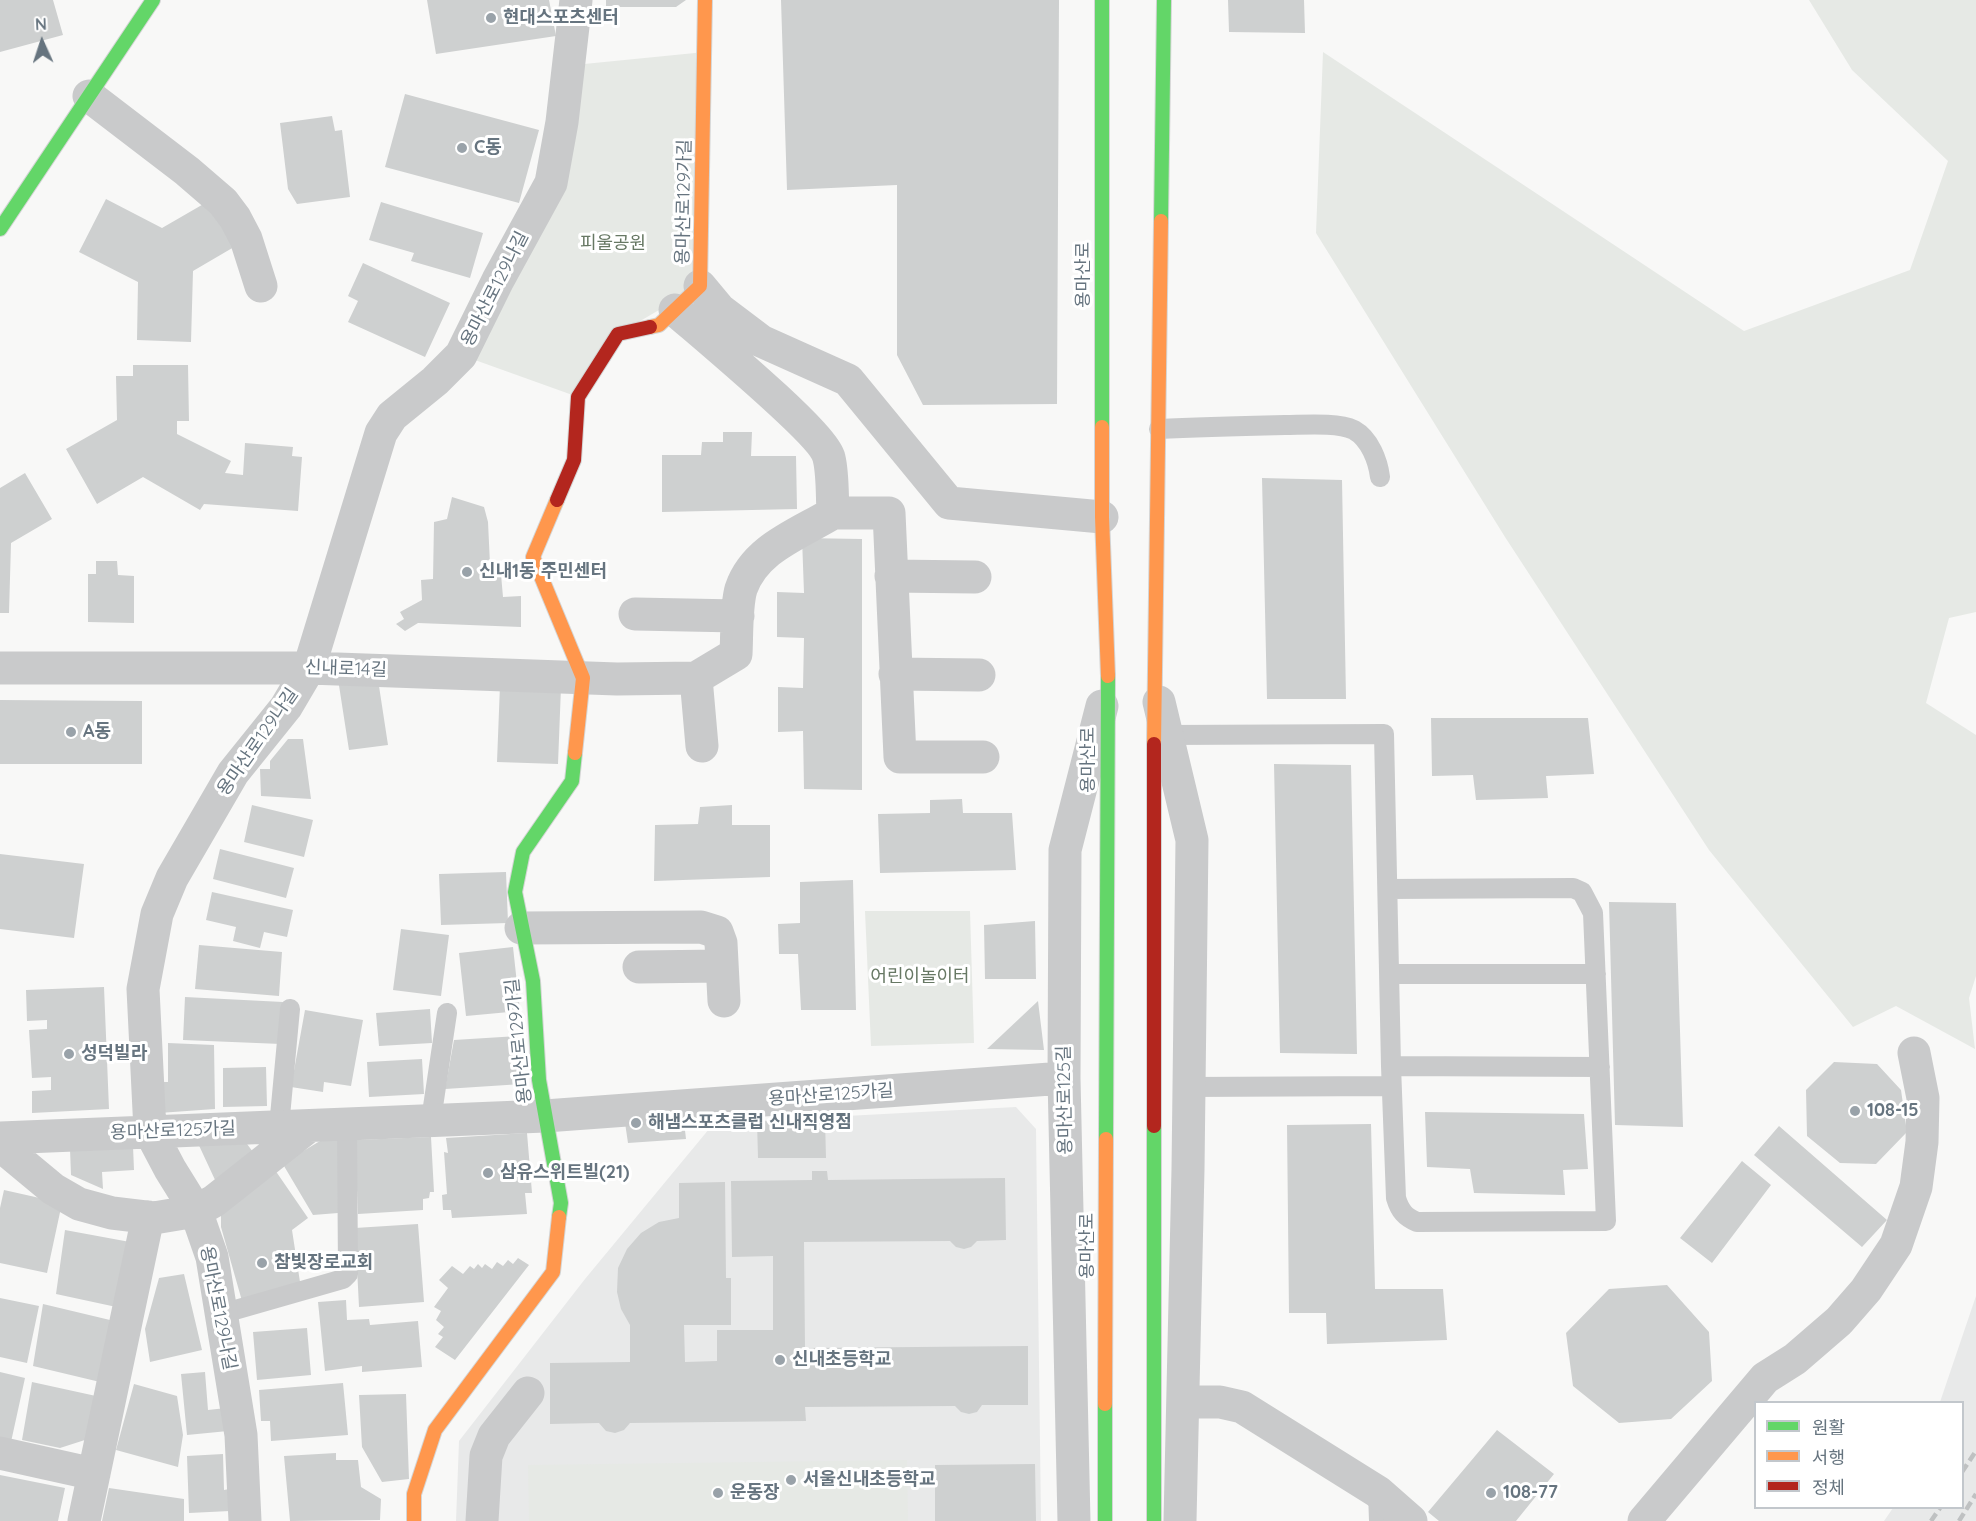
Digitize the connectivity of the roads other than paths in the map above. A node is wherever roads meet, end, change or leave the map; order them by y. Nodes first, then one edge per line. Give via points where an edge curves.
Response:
1 (153, 0) edge
2 (576, 0) edge
3 (705, 0) edge
4 (1102, 0) edge
5 (1164, 0) edge
6 (90, 96) junction
7 (0, 229) edge
8 (261, 286) dead end
9 (700, 286) junction
10 (675, 310) junction
11 (1159, 429) junction
12 (1380, 477) dead end
13 (833, 513) junction
14 (1102, 517) junction
15 (891, 576) junction
16 (975, 577) dead end
17 (635, 614) dead end
18 (738, 616) junction
19 (0, 668) edge
20 (309, 668) junction
21 (895, 674) junction
22 (979, 675) dead end
23 (583, 678) junction
24 (696, 678) junction
25 (1154, 682) junction
26 (1108, 684) junction
27 (1168, 735) junction
28 (702, 746) dead end
29 (983, 757) dead end
30 (1388, 889) junction
31 (521, 928) junction
32 (722, 966) junction
33 (639, 968) dead end
34 (1389, 974) junction
35 (1596, 974) junction
36 (724, 1001) dead end
37 (290, 1009) dead end
38 (447, 1013) dead end
39 (1914, 1053) dead end
40 (1600, 1067) junction
41 (1391, 1076) junction
42 (1064, 1078) junction
43 (1189, 1087) junction
44 (545, 1116) junction
45 (431, 1120) junction
46 (347, 1124) junction
47 (294, 1126) junction
48 (150, 1131) junction
49 (0, 1138) edge
50 (0, 1145) edge
51 (196, 1211) junction
52 (148, 1217) junction
53 (221, 1314) junction
54 (528, 1393) dead end
55 (1183, 1402) junction
56 (0, 1453) edge
57 (94, 1474) junction
58 (1378, 1507) edge
59 (84, 1521) edge
60 (245, 1521) edge
61 (414, 1521) edge
62 (482, 1521) edge
63 (1074, 1521) edge
64 (1105, 1521) edge
65 (1154, 1521) edge
66 (1180, 1521) edge
67 (1411, 1521) edge
68 (1644, 1521) edge

1 - 6 main road
2 - 20 street, 용마산로129나길 via 551,183 461,355 392,416 381,433
3 - 9 main road, 용마산로129가길
4 - 14 main road, 용마산로
5 - 11 main road
6 - 7 main road
6 - 8 street via 223,202 246,239
9 - 10 main road, 용마산로129가길
9 - 14 street via 720,310 761,341 848,380 949,503
10 - 13 street via 815,437 829,456
10 - 23 main road, 용마산로129가길 via 659,325 618,334 578,397 574,460 533,557
11 - 12 lane via 1329,425 1354,430 1378,460
11 - 25 main road
13 - 15 street via 889,513
13 - 18 street via 790,536 757,560 741,591
14 - 26 main road, 용마산로
15 - 16 street
15 - 21 street
17 - 18 street
18 - 24 street via 735,654
19 - 20 street, 신내로14길
20 - 23 street, 신내로14길
20 - 48 street, 용마산로129나길 via 286,707 233,772 172,878 157,914 143,988
21 - 22 street
21 - 29 street via 900,757
23 - 24 street, 신내로14길
23 - 31 main road, 용마산로129가길 via 572,781 523,852 515,892
24 - 28 street
25 - 27 street
25 - 65 main road
26 - 42 street, 용마산로125길 via 1065,850
26 - 64 main road, 용마산로
27 - 30 lane via 1384,734
27 - 43 street via 1192,840
30 - 34 lane
30 - 35 lane via 1573,888 1582,892 1593,913
31 - 32 street via 701,927 717,932
31 - 44 main road, 용마산로129가길 via 533,981
32 - 33 street
32 - 36 street
34 - 35 lane
34 - 41 lane
35 - 40 lane
37 - 47 lane
38 - 45 lane
39 - 68 street via 1923,1098 1922,1142 1916,1186 1896,1245 1839,1321 1795,1359 1765,1378
40 - 41 lane
40 - 41 lane via 1606,1221 1417,1222 1407,1218 1396,1198
41 - 43 lane
42 - 44 street, 용마산로125가길
42 - 63 street, 용마산로125길
43 - 55 street
44 - 45 street, 용마산로125가길
44 - 61 main road, 용마산로129가길 via 561,1203 553,1272 435,1430 414,1494
45 - 46 street, 용마산로125가길
46 - 47 street, 용마산로125가길
46 - 53 lane via 348,1274 343,1280
47 - 48 street, 용마산로125가길
47 - 51 street via 214,1201
48 - 49 street, 용마산로125가길
48 - 51 street, 용마산로129나길
50 - 52 street via 53,1189 79,1204
51 - 52 street
51 - 53 street, 용마산로129나길 via 212,1257
52 - 57 street
53 - 60 street, 용마산로129나길 via 241,1435
54 - 62 street via 494,1436 486,1456
55 - 58 street via 1220,1401 1242,1407
55 - 66 street
56 - 57 street
57 - 59 street
58 - 67 street

